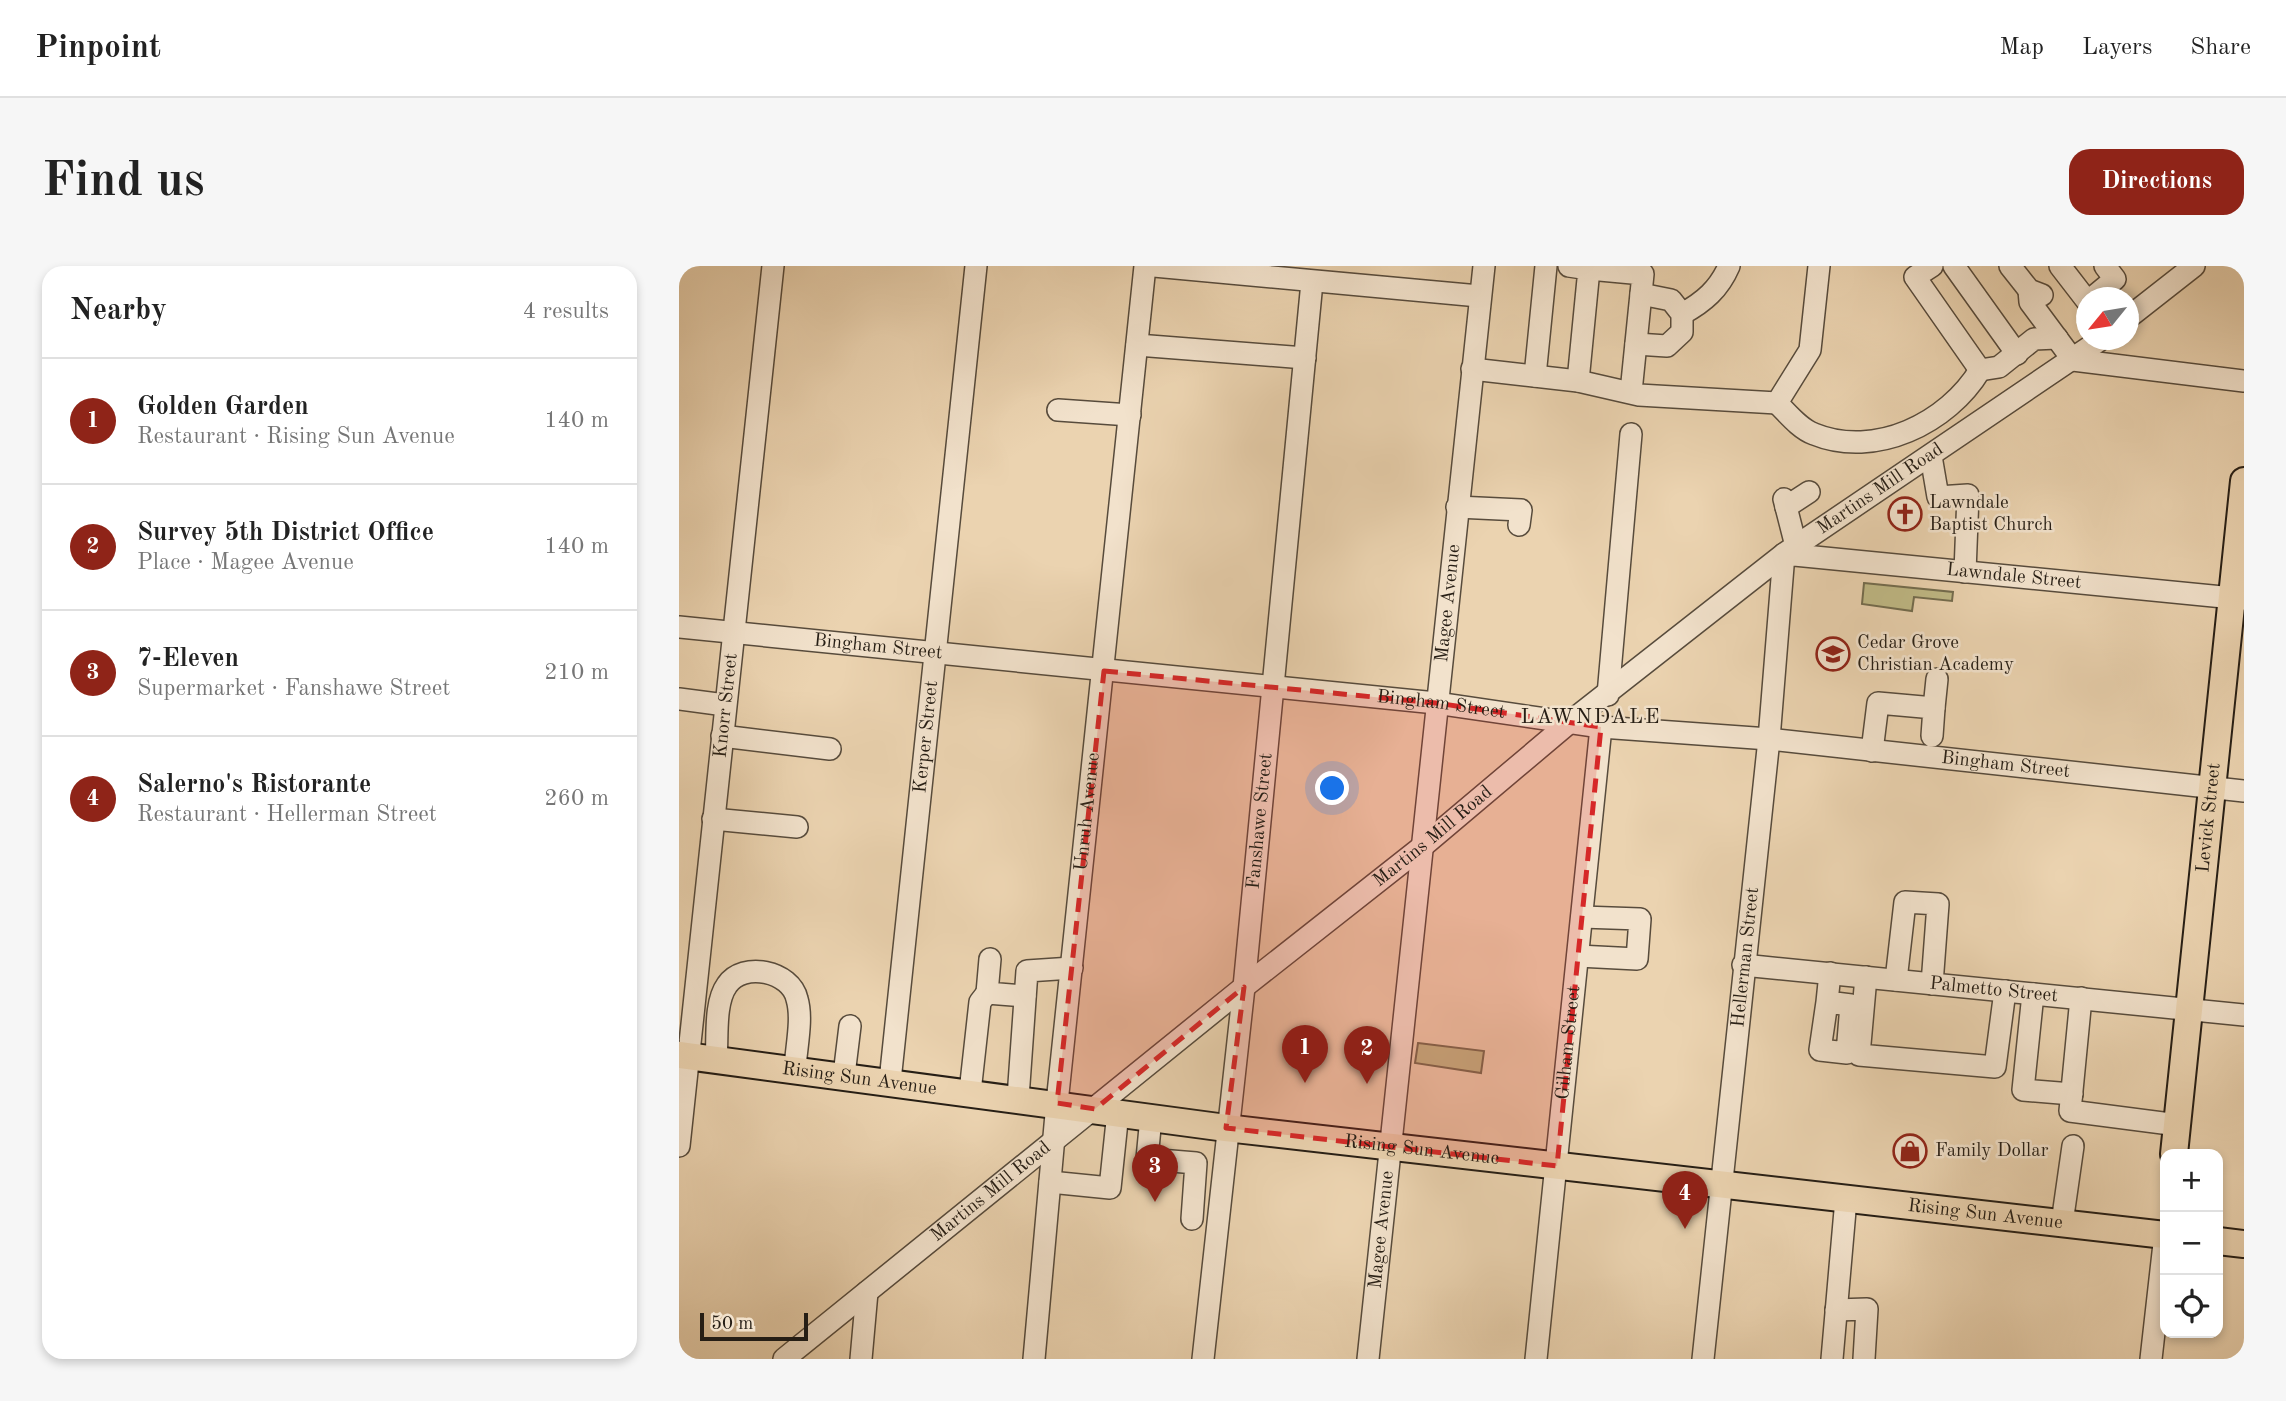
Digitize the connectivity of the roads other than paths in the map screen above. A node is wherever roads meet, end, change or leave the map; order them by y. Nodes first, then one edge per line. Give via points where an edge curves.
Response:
1 (773, 266) edge
2 (976, 266) edge
3 (1145, 266) edge
4 (1154, 266) edge
5 (1484, 266) edge
6 (1546, 266) edge
7 (1729, 266) edge
8 (1819, 266) edge
9 (1932, 266) edge
10 (1954, 266) edge
11 (2010, 266) edge
12 (2060, 266) edge
13 (2194, 266) edge
14 (1579, 267) edge
15 (1377, 276) edge
16 (1643, 278) edge
17 (1312, 282) junction
18 (2076, 287) edge
19 (1479, 296) junction
20 (2139, 309) edge
21 (1682, 314) junction
22 (2057, 338) junction
23 (1636, 344) junction
24 (1137, 345) junction
25 (2086, 350) edge
26 (2017, 354) junction
27 (1304, 358) junction
28 (2073, 360) junction
29 (1472, 369) junction
30 (1980, 370) junction
31 (1535, 376) junction
32 (1578, 381) junction
33 (2244, 381) edge
34 (1631, 392) junction
35 (1777, 403) junction
36 (1058, 410) dead end
37 (1130, 415) junction
38 (1631, 434) dead end
39 (1930, 456) junction
40 (2244, 481) edge
41 (1809, 492) dead end
42 (1457, 507) junction
43 (1519, 525) dead end
44 (1790, 550) junction
45 (1965, 572) junction
46 (2238, 598) edge
47 (679, 627) edge
48 (732, 633) junction
49 (936, 654) junction
50 (1104, 671) junction
51 (1937, 679) dead end
52 (1274, 688) junction
53 (1608, 695) junction
54 (679, 699) edge
55 (1436, 703) junction
56 (725, 705) junction
57 (1934, 708) junction
58 (1570, 722) junction
59 (1601, 727) junction
60 (722, 736) junction
61 (1932, 736) dead end
62 (1769, 739) junction
63 (831, 748) dead end
64 (1872, 751) junction
65 (2212, 788) junction
66 (2244, 791) edge
67 (713, 819) junction
68 (797, 827) dead end
69 (1423, 846) junction
70 (1582, 917) junction
71 (689, 949) edge
72 (1578, 956) junction
73 (990, 959) dead end
74 (1743, 965) junction
75 (1072, 968) junction
76 (1830, 973) junction
77 (1866, 977) junction
78 (1896, 980) junction
79 (1932, 984) junction
80 (1244, 986) junction
81 (2005, 991) junction
82 (987, 993) junction
83 (2033, 994) junction
84 (1025, 996) junction
85 (2081, 998) junction
86 (1827, 1002) dead end
87 (2191, 1009) junction
88 (2244, 1015) edge
89 (685, 1019) edge
90 (849, 1026) dead end
91 (684, 1056) edge
92 (716, 1060) junction
93 (795, 1069) junction
94 (844, 1075) junction
95 (890, 1081) junction
96 (970, 1091) junction
97 (2072, 1094) junction
98 (1018, 1098) junction
99 (681, 1102) edge
100 (1057, 1103) junction
101 (1107, 1110) junction
102 (1151, 1117) junction
103 (2178, 1125) junction
104 (1226, 1128) junction
105 (1054, 1142) junction
106 (1389, 1145) junction
107 (679, 1146) edge
108 (2073, 1146) dead end
109 (2175, 1149) edge
110 (1556, 1166) junction
111 (1195, 1181) junction
112 (1050, 1182) junction
113 (1220, 1183) junction
114 (1721, 1183) junction
115 (1846, 1199) junction
116 (1192, 1219) dead end
117 (2062, 1223) junction
118 (2160, 1233) edge
119 (2223, 1242) edge
120 (2244, 1244) edge
121 (2160, 1275) edge
122 (867, 1292) junction
123 (1836, 1310) junction
124 (783, 1359) edge
125 (861, 1359) edge
126 (1034, 1359) edge
127 (1203, 1359) edge
128 (1368, 1359) edge
129 (1536, 1359) edge
130 (1703, 1359) edge
131 (1832, 1359) edge
132 (1864, 1359) edge
133 (2151, 1359) edge

1 - 48 street, Knorr Street
2 - 49 street, Kerper Street
3 - 24 street, Unruh Avenue
4 - 17 street
5 - 19 street, Magee Avenue
6 - 31 street
7 - 21 street via 1705,301
8 - 35 street via 1810,350
9 - 30 street via 1915,277
10 - 26 street
11 - 22 street
12 - 18 street
13 - 20 street
14 - 16 street
14 - 32 street
15 - 17 street
15 - 19 street
16 - 21 street
16 - 23 street
17 - 27 street, Fanshawe Street
19 - 29 street, Magee Avenue
21 - 23 street via 1682,332 1667,346
22 - 26 street via 2033,339
22 - 28 street
23 - 34 street
24 - 27 street
24 - 37 street, Unruh Avenue
25 - 28 street, Martins Mill Road
26 - 30 street via 1999,367
27 - 52 street, Fanshawe Street
28 - 33 street
28 - 39 street, Martins Mill Road
29 - 31 street
29 - 42 street, Magee Avenue
30 - 35 street via 1968,390 1933,419 1886,440 1841,443 1811,433
31 - 32 street
32 - 34 street
34 - 35 street
36 - 37 street
37 - 50 street, Unruh Avenue
38 - 53 street
39 - 44 street, Martins Mill Road
39 - 45 street via 1938,496 1968,495
40 - 46 main road, Levick Street
41 - 44 street, Hellerman Street via 1785,503
42 - 43 street via 1521,510
42 - 55 street, Magee Avenue
44 - 45 street, Lawndale Street
44 - 53 street, Martins Mill Road
44 - 62 street, Hellerman Street
45 - 46 street, Lawndale Street
46 - 65 main road, Levick Street
47 - 48 street, Bingham Street
48 - 49 street, Bingham Street
48 - 56 street, Knorr Street
49 - 50 street, Bingham Street
49 - 95 street, Kerper Street
50 - 52 street, Bingham Street
50 - 75 street, Unruh Avenue
51 - 57 street
52 - 55 street, Bingham Street
52 - 80 street, Fanshawe Street
53 - 58 street, Martins Mill Road
54 - 56 street
55 - 58 street, Bingham Street
55 - 69 street, Magee Avenue
56 - 60 street, Knorr Street
57 - 61 street
57 - 64 street via 1878,703
58 - 59 street, Bingham Street
58 - 69 street, Martins Mill Road
59 - 62 street, Bingham Street
59 - 70 street, Gilham Street
60 - 63 street
60 - 67 street, Knorr Street
62 - 64 street, Bingham Street
62 - 74 street, Hellerman Street
64 - 65 street, Bingham Street
65 - 66 street, Bingham Street
65 - 87 main road, Levick Street
67 - 68 street
67 - 71 street, Knorr Street
69 - 80 street, Martins Mill Road
69 - 106 street, Magee Avenue
70 - 72 street, Gilham Street
70 - 72 street via 1640,919 1637,959
71 - 89 street, Knorr Street
72 - 110 street, Gilham Street
73 - 82 street
74 - 76 street, Palmetto Street
74 - 114 street, Hellerman Street
75 - 84 street via 1027,971
75 - 100 street, Unruh Avenue
76 - 77 street, Palmetto Street
76 - 86 street
77 - 78 street, Palmetto Street
77 - 81 street via 1859,1055 1995,1067
78 - 79 street, Palmetto Street
78 - 79 street via 1905,902 1948,905
79 - 81 street, Palmetto Street
80 - 101 street, Martins Mill Road
80 - 104 street, Fanshawe Street
81 - 83 street, Palmetto Street
82 - 84 street
82 - 96 street via 980,1002
83 - 85 street, Palmetto Street
83 - 97 street via 2023,1090
84 - 98 street
85 - 87 street, Palmetto Street
85 - 97 street
87 - 88 street, Palmetto Street
87 - 103 main road, Levick Street
89 - 91 street, Knorr Street
90 - 94 street
91 - 92 main road, Rising Sun Avenue
91 - 99 street, Knorr Street
92 - 93 main road, Rising Sun Avenue
92 - 93 street via 727,984 747,972 774,974 794,989 799,1002
93 - 94 main road, Rising Sun Avenue
94 - 95 main road, Rising Sun Avenue
95 - 96 main road, Rising Sun Avenue
96 - 98 main road, Rising Sun Avenue
97 - 103 street via 2070,1111
98 - 100 main road, Rising Sun Avenue
99 - 107 street, Knorr Street
100 - 101 main road, Rising Sun Avenue
100 - 105 street, Unruh Avenue
101 - 102 main road, Rising Sun Avenue
101 - 105 street, Martins Mill Road
101 - 112 street via 1110,1188
102 - 104 main road, Rising Sun Avenue
102 - 111 street via 1147,1159 1196,1163
103 - 109 main road, Levick Street
104 - 106 main road, Rising Sun Avenue
104 - 113 street, Fanshawe Street
105 - 112 street, Unruh Avenue
105 - 122 street, Martins Mill Road
106 - 110 main road, Rising Sun Avenue
106 - 128 street, Magee Avenue
108 - 117 street
110 - 114 main road, Rising Sun Avenue
110 - 129 street, Gilham Street
111 - 113 street
111 - 116 street
112 - 126 street, Unruh Avenue
113 - 127 street, Fanshawe Street
114 - 115 main road, Rising Sun Avenue
114 - 130 street, Hellerman Street
115 - 117 main road, Rising Sun Avenue
115 - 123 street
117 - 118 main road, Rising Sun Avenue
119 - 120 main road
121 - 133 street
122 - 124 street, Martins Mill Road
122 - 125 street
123 - 131 street
123 - 132 street via 1867,1309

